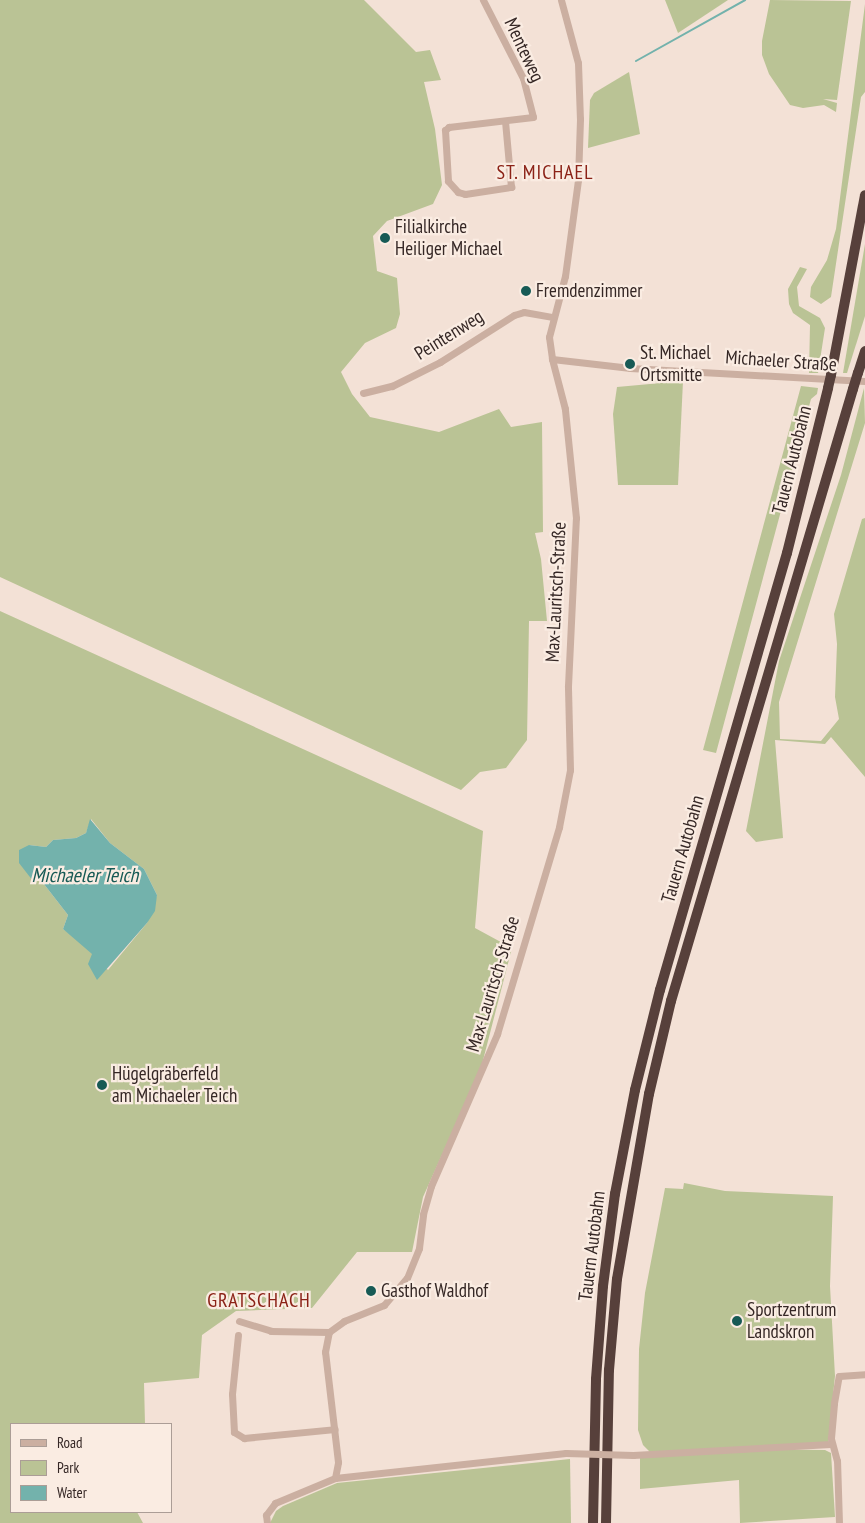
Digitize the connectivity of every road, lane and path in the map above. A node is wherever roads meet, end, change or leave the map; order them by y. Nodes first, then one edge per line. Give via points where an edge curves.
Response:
1 (483, 0) edge
2 (562, 0) edge
3 (505, 121) junction
4 (865, 195) edge
5 (552, 318) junction
6 (865, 351) edge
7 (552, 359) junction
8 (862, 377) edge
9 (363, 393) dead end
10 (239, 1321) dead end
11 (329, 1332) junction
12 (238, 1335) dead end
13 (865, 1374) edge
14 (334, 1428) junction
15 (831, 1444) junction
16 (336, 1478) junction
17 (267, 1523) edge
18 (593, 1523) edge
19 (606, 1523) edge
20 (839, 1523) edge

1 - 3 street, Menteweg via 524,78 533,117
2 - 5 street via 578,63 580,127 578,180 565,276
3 - 3 street, Menteweg via 511,187 465,194 458,192 448,181 445,130
4 - 18 highway, Tauern Autobahn, bridge via 831,375 787,553 660,990 635,1090 615,1194 603,1286 596,1379
5 - 7 street via 548,344
5 - 9 street, Peintenweg via 524,312 514,315 440,362 392,386
6 - 8 highway, Tauern Autobahn
7 - 8 street, Michaeler Straße via 636,368
7 - 11 street, Max-Lauritsch-Straße via 565,409 576,518 568,686 570,770 565,804 497,1034 431,1186 423,1214 419,1248 407,1278 384,1305 344,1321
8 - 19 highway, Tauern Autobahn, bridge via 853,389 671,1001 649,1094 617,1279 610,1370
10 - 11 street via 271,1331
11 - 14 street via 325,1352
12 - 14 street via 232,1394 234,1432 244,1438
13 - 15 street via 839,1376
14 - 16 street via 338,1462
15 - 16 street, bridge via 633,1455 566,1453
15 - 20 street via 837,1461
16 - 17 street via 275,1503 266,1515

